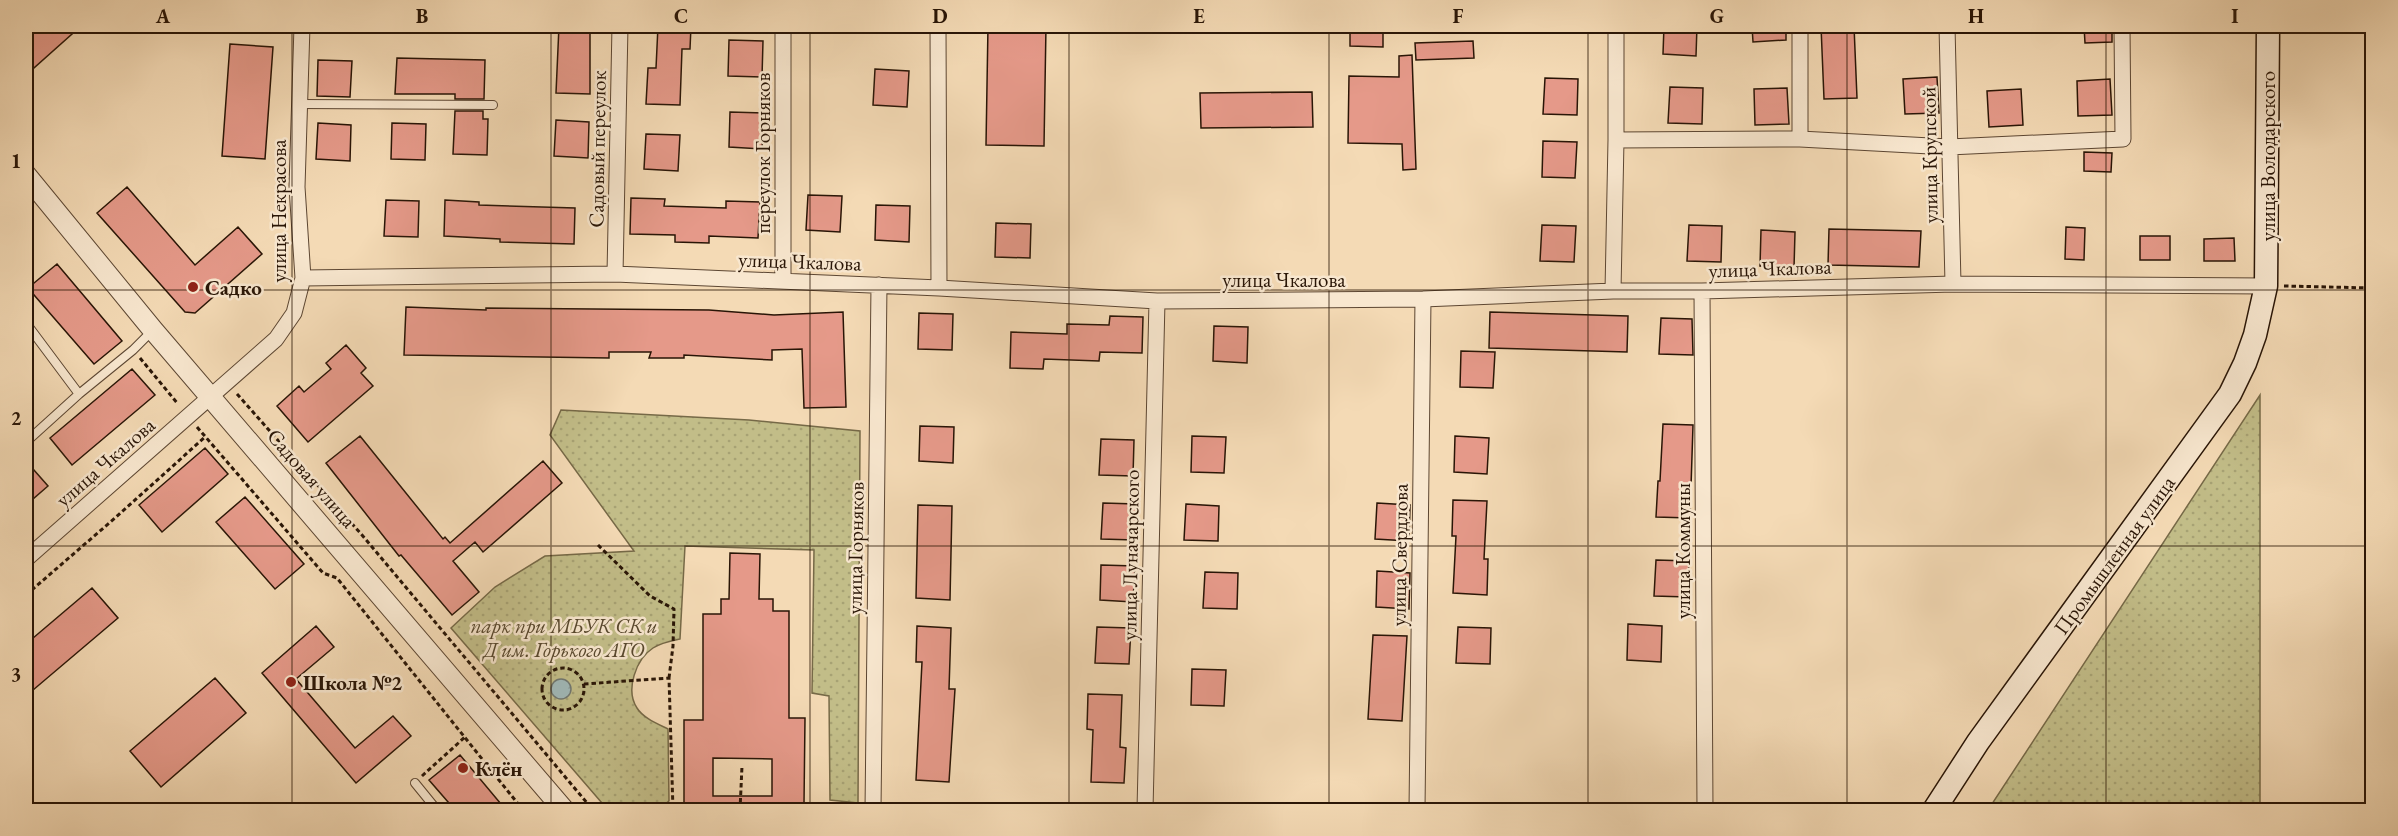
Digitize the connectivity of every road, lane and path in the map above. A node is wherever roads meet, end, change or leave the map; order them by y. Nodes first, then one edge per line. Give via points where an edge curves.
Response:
1 (302, 26) edge
2 (620, 26) edge
3 (783, 26) edge
4 (938, 26) edge
5 (1616, 26) edge
6 (1800, 26) edge
7 (1947, 26) edge
8 (2122, 26) edge
9 (2268, 26) edge
10 (300, 104) junction
11 (493, 105) dead end
12 (1800, 139) junction
13 (1616, 140) junction
14 (1949, 147) junction
15 (26, 175) edge
16 (615, 274) junction
17 (303, 278) junction
18 (783, 281) junction
19 (1953, 284) junction
20 (879, 285) junction
21 (2266, 286) junction
22 (939, 288) junction
23 (2373, 288) edge
24 (1613, 291) junction
25 (1702, 291) junction
26 (1423, 299) junction
27 (1157, 301) junction
28 (26, 323) edge
29 (153, 330) junction
30 (133, 350) junction
31 (226, 382) junction
32 (79, 394) junction
33 (210, 397) junction
34 (189, 417) junction
35 (205, 437) junction
36 (26, 442) edge
37 (598, 545) dead end
38 (26, 559) edge
39 (26, 595) edge
40 (669, 678) junction
41 (584, 684) junction
42 (465, 736) junction
43 (742, 766) dead end
44 (415, 783) joint
45 (437, 810) edge
46 (523, 810) edge
47 (564, 810) edge
48 (592, 810) edge
49 (673, 810) edge
50 (740, 810) edge
51 (873, 810) edge
52 (1145, 810) edge
53 (1417, 810) edge
54 (1705, 810) edge
55 (1934, 810) edge

1 - 10 street, улица Некрасова
2 - 16 street, Садовый переулок
3 - 18 street, переулок Горняков
4 - 22 street
5 - 13 street
6 - 12 street
7 - 14 street, улица Крупской
8 - 14 street via 2123,139
9 - 21 main road, улица Володарского
10 - 11 lane
10 - 17 street, улица Некрасова via 297,187
12 - 13 street
12 - 14 street
13 - 24 street
14 - 19 street, улица Крупской
15 - 29 street, Садовая улица
16 - 17 street, улица Чкалова
16 - 18 street, улица Чкалова
17 - 31 street, улица Некрасова via 294,313 276,339
18 - 20 street, улица Чкалова
19 - 21 street, улица Чкалова
19 - 25 street, улица Чкалова
20 - 22 street, улица Чкалова
20 - 51 street, улица Горняков
21 - 23 path
21 - 55 main road, Промышленная улица via 2246,363 2230,394 1978,742
22 - 27 street, улица Чкалова
24 - 25 street, улица Чкалова
24 - 26 street, улица Чкалова
25 - 54 street, улица Коммуны
26 - 27 street, улица Чкалова
26 - 53 street, улица Свердлова
27 - 52 street, улица Луначарского
28 - 32 lane
29 - 30 lane
29 - 33 street, Садовая улица
30 - 32 lane
30 - 34 path
31 - 33 street, улица Некрасова
31 - 48 path via 362,535
32 - 36 lane
33 - 34 street, улица Чкалова
33 - 47 street, Садовая улица
34 - 35 path
34 - 38 street, улица Чкалова
35 - 39 path
35 - 42 path via 323,573 337,578
37 - 40 path via 650,596 674,609
40 - 41 path
40 - 49 path
41 - 41 path via 580,675 570,669 554,670 541,691 555,709 568,711 580,702
42 - 44 path
42 - 46 path
43 - 50 path
44 - 45 lane

